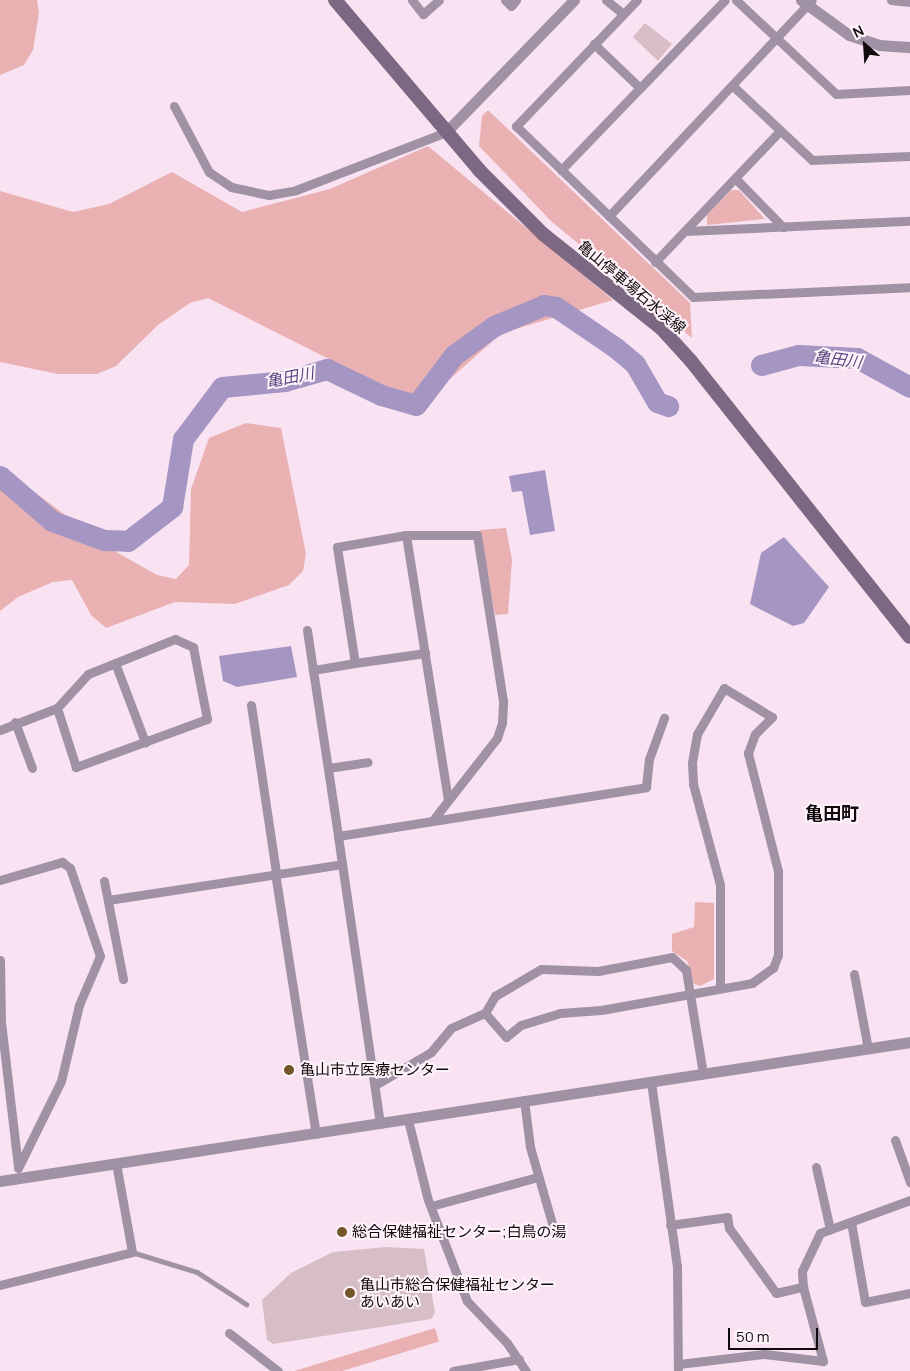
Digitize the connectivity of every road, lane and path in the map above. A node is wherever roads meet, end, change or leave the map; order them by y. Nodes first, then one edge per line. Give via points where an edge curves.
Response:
1 (335, 0) edge
2 (412, 0) edge
3 (439, 0) edge
4 (505, 0) edge
5 (516, 0) edge
6 (574, 0) edge
7 (606, 0) edge
8 (637, 0) edge
9 (725, 0) edge
10 (736, 0) edge
11 (891, 0) edge
12 (806, 2) edge
13 (910, 2) edge
14 (623, 14) junction
15 (778, 39) junction
16 (594, 44) junction
17 (910, 47) edge
18 (734, 87) junction
19 (640, 88) junction
20 (910, 90) edge
21 (174, 106) dead end
22 (446, 132) junction
23 (779, 132) junction
24 (910, 156) edge
25 (561, 170) junction
26 (735, 178) junction
27 (609, 216) junction
28 (910, 221) edge
29 (783, 227) junction
30 (686, 232) junction
31 (655, 262) junction
32 (910, 287) edge
33 (406, 535) junction
34 (307, 630) dead end
35 (910, 637) edge
36 (425, 653) junction
37 (115, 663) junction
38 (355, 664) junction
39 (313, 670) junction
40 (251, 705) dead end
41 (58, 708) junction
42 (664, 718) dead end
43 (15, 722) junction
44 (0, 730) edge
45 (145, 742) junction
46 (368, 762) dead end
47 (32, 768) dead end
48 (328, 768) junction
49 (448, 800) junction
50 (433, 820) junction
51 (338, 836) junction
52 (342, 864) junction
53 (276, 873) junction
54 (0, 880) edge
55 (104, 881) dead end
56 (108, 900) junction
57 (0, 960) edge
58 (854, 974) dead end
59 (122, 979) dead end
60 (720, 988) junction
61 (691, 993) junction
62 (485, 1012) junction
63 (910, 1042) edge
64 (868, 1049) junction
65 (703, 1074) junction
66 (651, 1082) junction
67 (375, 1085) junction
68 (524, 1100) junction
69 (408, 1120) junction
70 (380, 1124) junction
71 (316, 1134) junction
72 (895, 1140) dead end
73 (116, 1163) junction
74 (816, 1167) dead end
75 (19, 1172) junction
76 (538, 1176) junction
77 (0, 1181) edge
78 (910, 1182) edge
79 (910, 1200) edge
80 (431, 1206) junction
81 (851, 1222) junction
82 (670, 1225) junction
83 (830, 1229) junction
84 (554, 1230) dead end
85 (132, 1252) junction
86 (0, 1285) edge
87 (803, 1287) junction
88 (910, 1293) edge
89 (246, 1304) dead end
90 (229, 1333) dead end
91 (519, 1359) junction
92 (678, 1368) edge
93 (475, 1369) edge
94 (278, 1371) edge
95 (452, 1371) edge
96 (526, 1371) edge

1 - 22 main road, 亀山停車場石水渓線
2 - 3 street via 423,14
4 - 5 street via 511,6
6 - 22 street
7 - 14 street
8 - 14 street
9 - 19 street
10 - 15 street
11 - 13 street
12 - 15 street
12 - 17 street via 849,35 879,45
14 - 16 street
15 - 18 street
15 - 20 street via 836,94
16 - 19 street
16 - 25 street via 516,126
18 - 23 street
18 - 27 street
19 - 25 street
21 - 22 street via 202,165 231,187 261,194 296,190
22 - 35 main road, 亀山停車場石水渓線 via 543,234 654,323 691,360
23 - 24 street via 812,160
23 - 26 street
25 - 27 street
26 - 29 street
26 - 30 street
27 - 31 street
28 - 29 street
29 - 30 street
30 - 31 street
31 - 32 street via 693,297
33 - 36 street
33 - 38 street via 337,547
33 - 49 street via 476,535 503,701 497,738
34 - 39 street
36 - 38 street
36 - 49 street
37 - 41 street via 88,674
37 - 45 street
37 - 45 street via 175,639 193,647 207,719
38 - 39 street
39 - 48 street
40 - 53 street
41 - 43 street
41 - 45 street via 76,766
42 - 50 street via 649,759 646,787
43 - 44 street
43 - 47 street
46 - 48 street
48 - 51 street
49 - 50 street
50 - 51 street
51 - 52 street
52 - 53 street
52 - 67 street
53 - 56 street
53 - 71 street
54 - 75 street via 62,862 70,868 100,956 79,1005 61,1081
55 - 56 street
56 - 59 street
57 - 75 street via 1,1022
58 - 64 street
60 - 60 street via 767,975 776,962 778,945 778,870 748,753 755,734 772,717 724,688 697,734 692,764 693,784 720,885
60 - 61 street
61 - 62 street via 560,1014 521,1025 506,1037
61 - 62 street via 686,970 672,957 598,971 541,969 495,996
61 - 65 street
62 - 67 street via 451,1028 431,1052
63 - 64 street
64 - 65 street
65 - 66 street
66 - 68 street
66 - 82 street
67 - 70 street
68 - 69 street
68 - 76 street
69 - 70 street
69 - 80 street
70 - 71 street
71 - 73 street
72 - 78 street
73 - 75 street
73 - 85 street
74 - 83 street
75 - 77 street
76 - 80 street
76 - 84 street
79 - 81 street
80 - 91 street via 467,1302
81 - 83 street
81 - 88 street via 865,1302
82 - 87 street via 727,1217 730,1228 776,1292
82 - 92 street via 681,1320
83 - 87 street via 820,1233 802,1270
85 - 86 street
85 - 89 lane via 198,1272
87 - 92 street via 823,1361 764,1354
90 - 94 street
91 - 93 street
91 - 96 street
93 - 95 street

